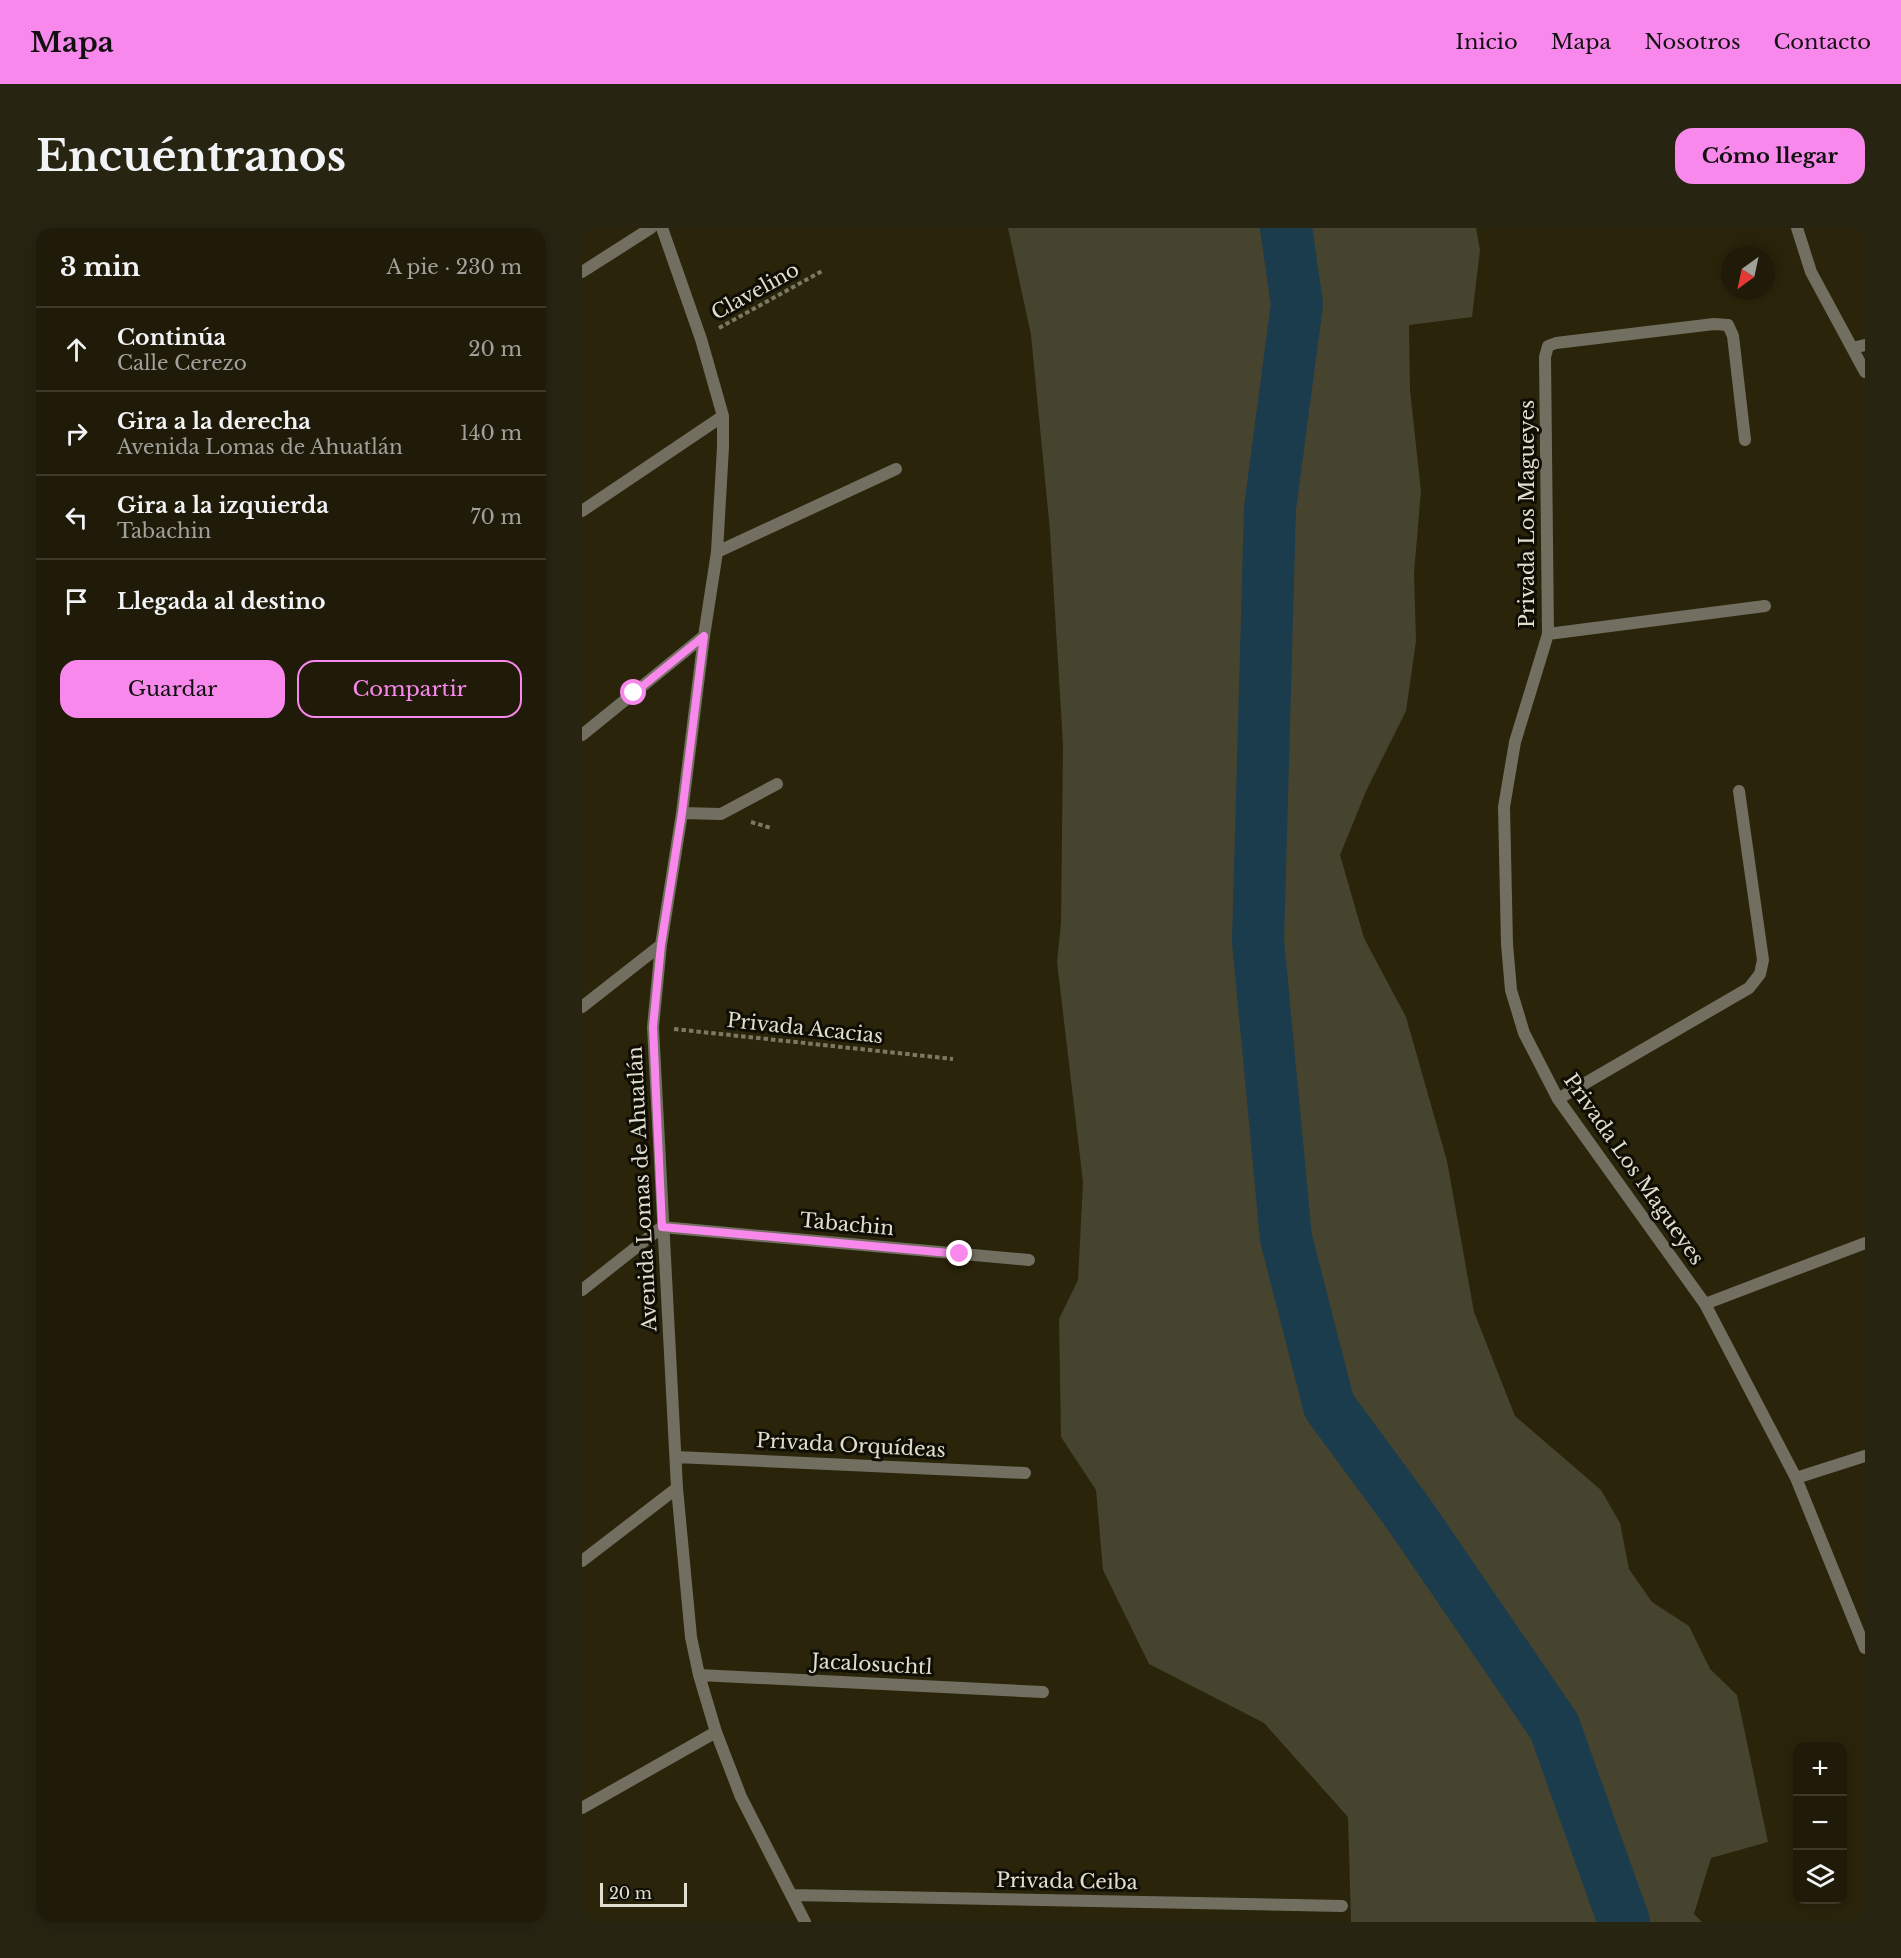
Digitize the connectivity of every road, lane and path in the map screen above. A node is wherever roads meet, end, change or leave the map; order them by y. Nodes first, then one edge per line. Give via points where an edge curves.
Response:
1 (651, 228) edge
2 (662, 228) edge
3 (1797, 228) edge
4 (824, 270) dead end
5 (582, 272) edge
6 (701, 339) junction
7 (1865, 345) edge
8 (1852, 348) junction
9 (1865, 372) edge
10 (723, 416) junction
11 (1745, 440) dead end
12 (896, 469) dead end
13 (582, 511) edge
14 (717, 552) junction
15 (1765, 606) dead end
16 (1548, 634) junction
17 (704, 636) junction
18 (582, 735) edge
19 (777, 784) dead end
20 (1739, 791) dead end
21 (682, 813) junction
22 (661, 945) junction
23 (582, 1007) edge
24 (653, 1027) junction
25 (953, 1059) dead end
26 (1558, 1098) junction
27 (662, 1227) junction
28 (1865, 1243) edge
29 (1029, 1260) dead end
30 (582, 1290) edge
31 (1705, 1304) junction
32 (1865, 1456) edge
33 (676, 1457) junction
34 (1025, 1473) dead end
35 (1796, 1478) junction
36 (677, 1488) junction
37 (582, 1561) edge
38 (1865, 1648) edge
39 (699, 1675) junction
40 (1043, 1692) dead end
41 (716, 1731) junction
42 (582, 1808) edge
43 (791, 1895) junction
44 (1342, 1906) dead end
45 (805, 1922) edge

1 - 5 street
2 - 6 street, Avenida Lomas de Ahuatlán
3 - 8 street via 1811,272
4 - 6 path, Clavelino
6 - 10 street, Avenida Lomas de Ahuatlán
7 - 8 street
8 - 9 street
10 - 13 street
10 - 14 street, Avenida Lomas de Ahuatlán
11 - 16 street, Privada Los Magueyes via 1733,336 1728,325 1548,346
12 - 14 street
14 - 17 street, Avenida Lomas de Ahuatlán
15 - 16 street
16 - 26 street, Privada Los Magueyes via 1515,742 1504,830 1511,990 1524,1033
17 - 18 street
17 - 21 street, Avenida Lomas de Ahuatlán
19 - 21 street via 721,814
20 - 26 street via 1763,960 1760,974 1749,988
21 - 22 street, Avenida Lomas de Ahuatlán
22 - 23 street
22 - 24 street, Avenida Lomas de Ahuatlán
24 - 25 path, Privada Acacias
24 - 27 street, Avenida Lomas de Ahuatlán
26 - 31 street, Privada Los Magueyes
27 - 29 street, Tabachin
27 - 30 street
27 - 33 street, Avenida Lomas de Ahuatlán
28 - 31 street
31 - 35 street, Privada Los Magueyes
32 - 35 street
33 - 34 street, Privada Orquídeas
33 - 36 street, Avenida Lomas de Ahuatlán
35 - 38 street, Privada Los Magueyes
36 - 37 street
36 - 39 street, Avenida Lomas de Ahuatlán via 691,1637
39 - 40 street, Jacalosuchtl
39 - 41 street, Avenida Lomas de Ahuatlán
41 - 42 street
41 - 43 street, Avenida Lomas de Ahuatlán via 741,1797
43 - 44 street, Privada Ceiba
43 - 45 street, Avenida Lomas de Ahuatlán

